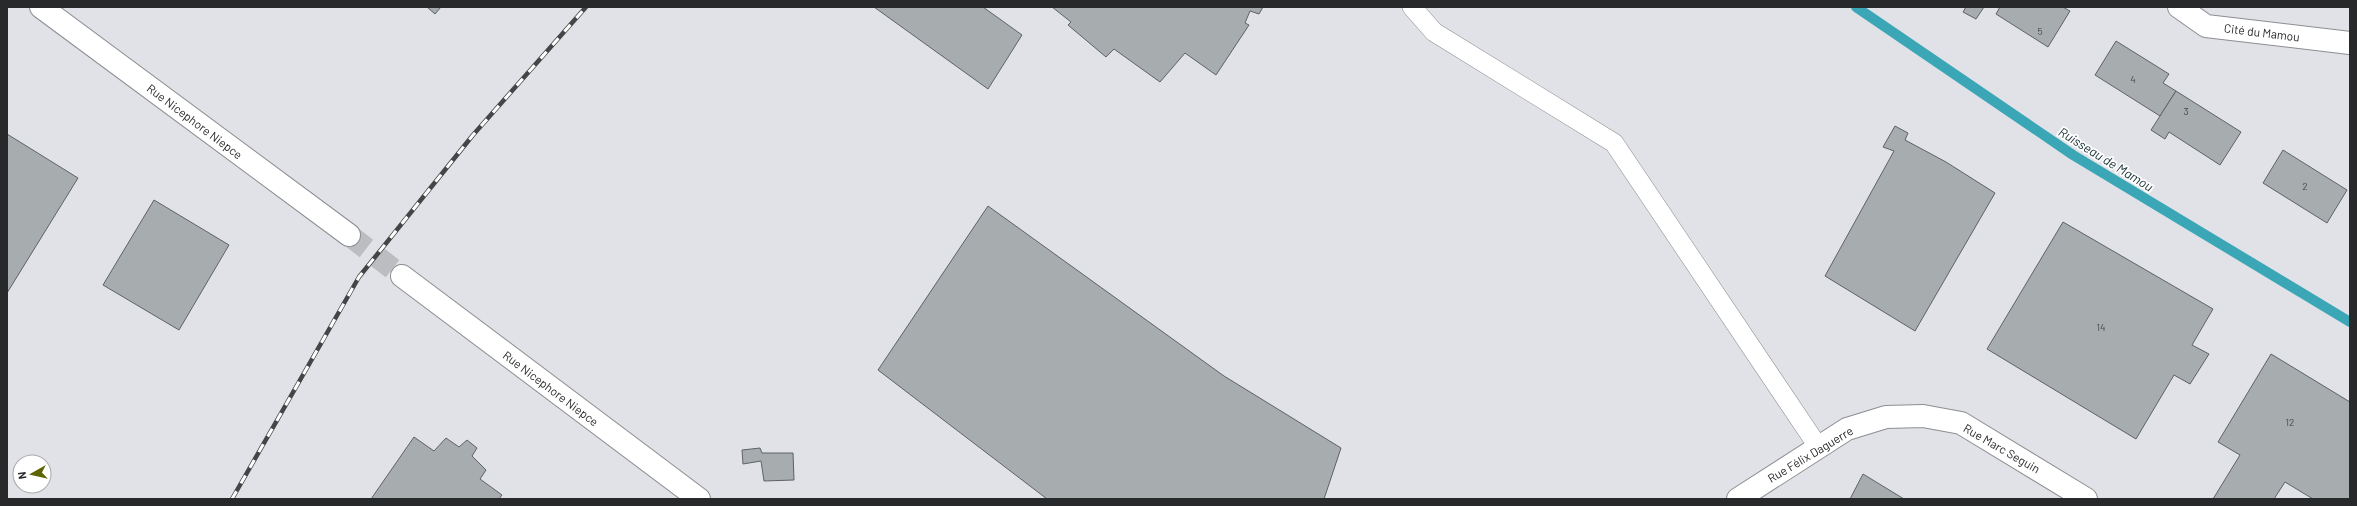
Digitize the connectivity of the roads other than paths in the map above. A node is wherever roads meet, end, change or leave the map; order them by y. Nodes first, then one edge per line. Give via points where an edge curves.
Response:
1 (41, 7) edge
2 (1412, 7) edge
3 (2179, 7) edge
4 (2350, 43) edge
5 (349, 235) tunnel mouth
6 (402, 276) tunnel mouth
7 (1886, 417) joint
8 (1819, 448) junction
9 (699, 499) edge
10 (1738, 499) edge
11 (2086, 499) edge

1 - 5 street, Rue Nicephore Niepce
2 - 8 lane via 1434,32 1614,143
3 - 4 street, Cité du Mamou via 2206,26
6 - 9 street, Rue Nicephore Niepce
7 - 8 street, Rue Félix Daguerre via 1847,429
7 - 11 street, Rue Marc Seguin via 1923,416 1961,423
8 - 10 street, Rue Félix Daguerre

